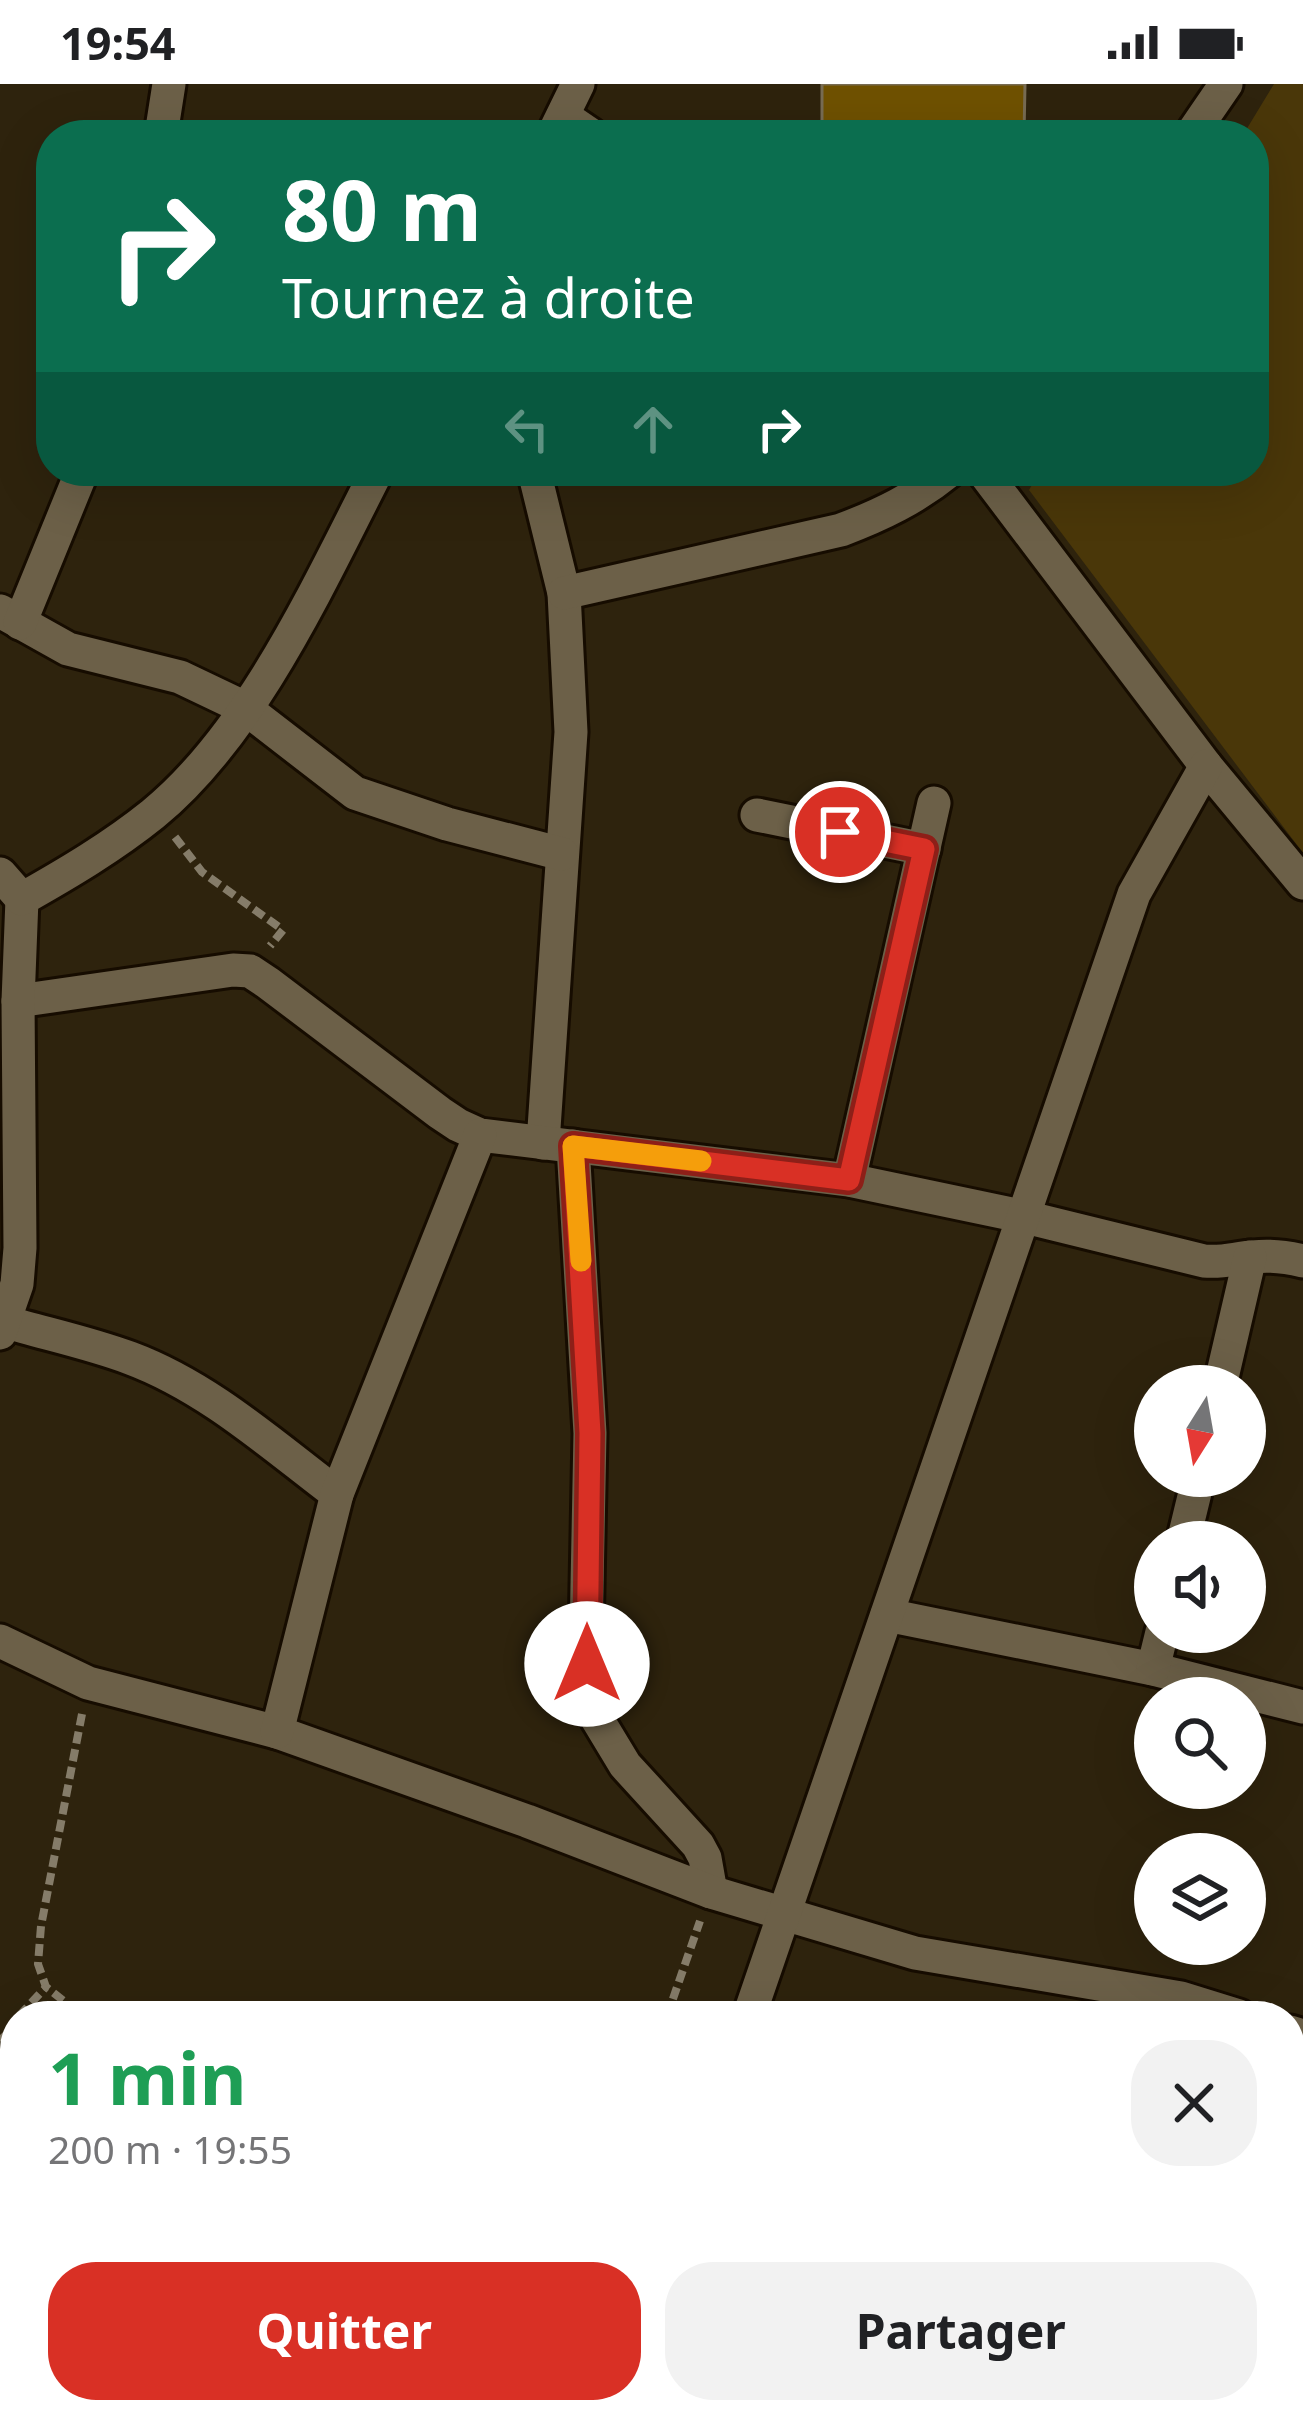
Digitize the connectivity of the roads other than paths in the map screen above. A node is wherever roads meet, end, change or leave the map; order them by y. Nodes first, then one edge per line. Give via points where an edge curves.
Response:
1 (170, 84) edge
2 (1226, 84) edge
3 (164, 120) edge
4 (1201, 120) edge
5 (75, 486) edge
6 (369, 486) edge
7 (538, 486) edge
8 (932, 486) edge
9 (994, 486) edge
10 (564, 593) junction
11 (10, 617) edge
12 (245, 708) junction
13 (1206, 766) junction
14 (934, 803) dead end
15 (757, 815) dead end
16 (924, 849) junction
17 (562, 854) junction
18 (1303, 883) edge
19 (11, 886) edge
20 (18, 1001) junction
21 (480, 1135) junction
22 (558, 1144) junction
23 (849, 1180) junction
24 (1021, 1216) junction
25 (1250, 1257) junction
26 (1303, 1261) edge
27 (3, 1328) edge
28 (1225, 1365) edge
29 (337, 1494) junction
30 (887, 1615) junction
31 (0, 1641) edge
32 (1157, 1653) edge
33 (1154, 1669) junction
34 (1303, 1706) edge
35 (277, 1732) junction
36 (711, 1892) junction
37 (784, 1914) junction
38 (753, 2001) edge
39 (1191, 2001) edge

1 - 3 street
2 - 4 street
5 - 11 street
6 - 12 street
7 - 10 street
8 - 10 street via 841,530
9 - 13 street
10 - 17 street via 571,733
11 - 12 street via 68,649 180,677
12 - 17 street via 355,793
12 - 19 street via 156,812 89,861
13 - 18 street
13 - 24 street via 1134,894
14 - 16 street
15 - 16 street
16 - 23 street
17 - 22 street
19 - 20 street
20 - 21 street via 250,971
20 - 27 street via 20,1248
21 - 22 street
21 - 29 street
22 - 23 street
22 - 36 street via 590,1433 588,1688 625,1765 698,1845
23 - 24 street
24 - 25 street via 1204,1261
24 - 30 street
25 - 26 street
25 - 28 street
27 - 29 street via 129,1358 173,1378
29 - 35 street
30 - 33 street
30 - 37 street
31 - 35 street via 88,1683
32 - 33 street
33 - 34 street
35 - 36 street
36 - 37 street
37 - 38 street
37 - 39 street via 916,1954

